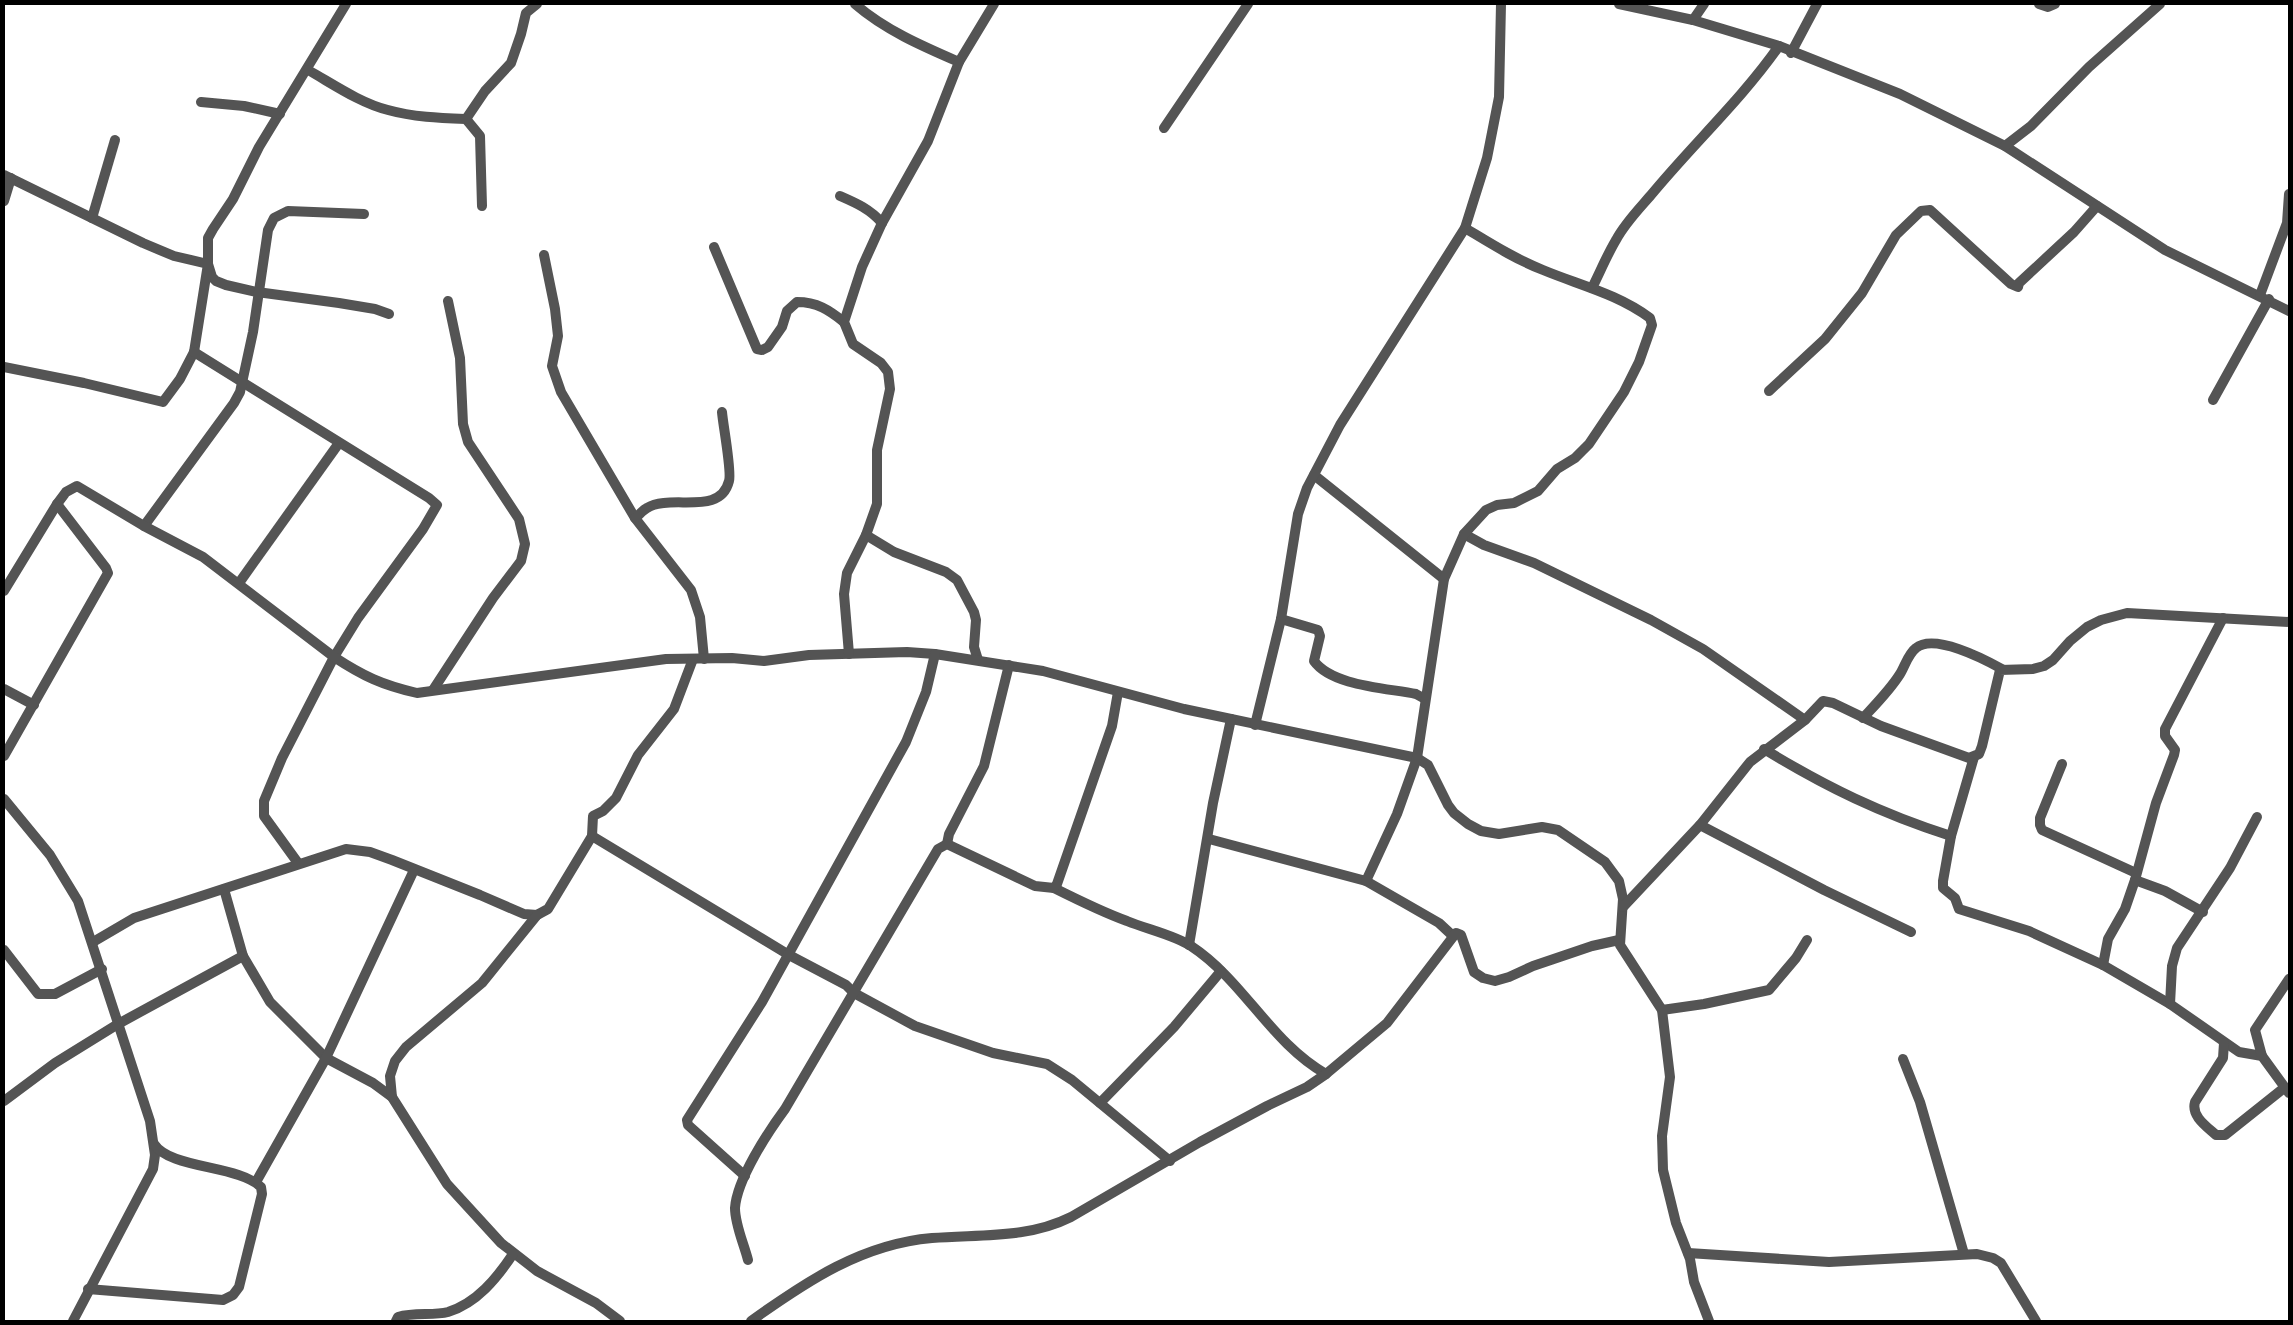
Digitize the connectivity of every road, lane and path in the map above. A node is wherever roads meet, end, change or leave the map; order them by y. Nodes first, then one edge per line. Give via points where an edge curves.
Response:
1 (346, 4) edge
2 (537, 4) edge
3 (855, 4) edge
4 (994, 4) edge
5 (1248, 4) edge
6 (1501, 4) edge
7 (1618, 4) edge
8 (1704, 4) edge
9 (1817, 4) edge
10 (2039, 4) edge
11 (2055, 4) edge
12 (2160, 4) edge
13 (1693, 20) junction
14 (1778, 46) junction
15 (1791, 53) junction
16 (958, 62) junction
17 (308, 70) junction
18 (201, 102) dead end
19 (280, 114) junction
20 (466, 119) junction
21 (1164, 128) dead end
22 (115, 140) dead end
23 (2005, 146) junction
24 (7, 177) edge
25 (2289, 194) edge
26 (840, 196) dead end
27 (4, 201) edge
28 (482, 206) dead end
29 (2097, 206) junction
30 (364, 214) dead end
31 (92, 218) junction
32 (882, 223) junction
33 (1465, 228) junction
34 (714, 247) dead end
35 (544, 255) dead end
36 (208, 264) junction
37 (1592, 288) junction
38 (257, 292) junction
39 (2264, 297) junction
40 (448, 301) dead end
41 (2289, 311) edge
42 (389, 314) dead end
43 (844, 322) junction
44 (194, 352) junction
45 (4, 367) edge
46 (242, 381) junction
47 (1769, 391) dead end
48 (2213, 400) dead end
49 (722, 412) dead end
50 (339, 443) junction
51 (1314, 475) junction
52 (57, 504) junction
53 (635, 518) junction
54 (144, 526) junction
55 (1464, 534) junction
56 (866, 535) junction
57 (1444, 579) junction
58 (239, 583) junction
59 (4, 591) edge
60 (2223, 618) junction
61 (1281, 619) junction
62 (2289, 622) edge
63 (849, 654) junction
64 (935, 654) junction
65 (334, 657) junction
66 (693, 659) junction
67 (704, 659) junction
68 (978, 660) junction
69 (1009, 665) junction
70 (2002, 669) junction
71 (4, 689) edge
72 (433, 690) junction
73 (1118, 692) junction
74 (1425, 700) junction
75 (34, 705) junction
76 (1863, 718) junction
77 (1230, 719) junction
78 (1805, 720) junction
79 (1255, 725) junction
80 (1764, 749) junction
81 (4, 756) edge
82 (1974, 757) junction
83 (1416, 758) junction
84 (2062, 764) dead end
85 (4, 799) edge
86 (2257, 818) dead end
87 (1700, 825) junction
88 (592, 836) junction
89 (1951, 836) junction
90 (1208, 839) junction
91 (947, 844) junction
92 (298, 863) junction
93 (414, 870) junction
94 (2136, 876) junction
95 (1366, 881) junction
96 (1054, 888) junction
97 (224, 889) junction
98 (1623, 907) junction
99 (2203, 912) junction
100 (537, 915) junction
101 (1911, 932) dead end
102 (1453, 936) junction
103 (1619, 940) junction
104 (1807, 940) dead end
105 (93, 942) junction
106 (1190, 945) junction
107 (4, 950) edge
108 (789, 954) junction
109 (243, 956) junction
110 (2103, 966) junction
111 (102, 969) junction
112 (1221, 971) junction
113 (2289, 979) edge
114 (854, 993) junction
115 (2170, 1004) junction
116 (1662, 1010) junction
117 (118, 1024) junction
118 (2224, 1043) junction
119 (2262, 1056) junction
120 (326, 1058) junction
121 (1903, 1059) dead end
122 (1326, 1074) junction
123 (2287, 1090) edge
124 (392, 1097) junction
125 (4, 1101) edge
126 (1100, 1103) junction
127 (154, 1143) junction
128 (1170, 1161) junction
129 (745, 1176) junction
130 (256, 1182) junction
131 (1688, 1253) junction
132 (513, 1254) junction
133 (1964, 1254) junction
134 (748, 1260) dead end
135 (88, 1289) junction
136 (72, 1321) edge
137 (396, 1321) edge
138 (620, 1321) edge
139 (751, 1321) edge
140 (1708, 1321) edge
141 (2036, 1321) edge

1 - 17 street
2 - 20 street via 526,13 511,62
3 - 16 street via 902,36
4 - 16 street
5 - 21 street
6 - 33 street via 1499,97 1487,158
7 - 13 street
8 - 13 street
9 - 15 street
10 - 11 street
12 - 23 street via 2088,67 2031,126
13 - 14 street
14 - 15 street
14 - 37 street via 1732,107 1680,160 1627,224
15 - 23 street via 1900,94
16 - 32 street via 928,141
17 - 19 street
17 - 20 street via 387,110
18 - 19 street via 244,106
19 - 36 street via 212,229 208,238
20 - 28 street via 480,136
22 - 31 street
23 - 29 street
24 - 27 street
24 - 31 street
25 - 39 street via 2287,223
26 - 32 street via 874,214
29 - 39 street via 2165,250
29 - 47 street via 2018,287 1930,210 1921,211 1896,235 1862,293 1824,338
30 - 38 street via 288,211 274,218 268,230
31 - 36 street via 174,256
32 - 43 street via 862,267
33 - 37 street via 1508,253
33 - 51 street via 1340,425
34 - 43 street via 756,349 768,347 782,327 787,311 797,302 822,306
35 - 53 street via 558,336 552,366 561,392
36 - 38 street via 212,277 220,283
36 - 44 street
37 - 55 street via 1650,318 1652,325 1628,385 1589,444 1575,458 1557,469 1538,491 1514,503 1486,510
38 - 42 street via 339,303
38 - 46 street via 253,332
39 - 41 street
39 - 48 street
40 - 72 street via 460,358 463,424 468,442 519,519 525,544 521,562
43 - 56 street via 853,344 880,363 890,380 877,450 877,504
44 - 45 street via 163,402
44 - 46 street
46 - 50 street
46 - 54 street via 234,404
49 - 53 street via 730,480 722,496 712,501 648,507
50 - 58 street
50 - 65 street via 437,505
51 - 57 street
51 - 61 street via 1298,514
52 - 54 street via 66,492 77,486
52 - 59 street
52 - 75 street via 108,573
53 - 67 street via 691,590 700,618
54 - 58 street via 203,556
55 - 57 street
55 - 78 street via 1484,545 1534,563 1650,620 1703,649
56 - 63 street via 847,573
56 - 68 street via 894,552 946,572 957,580 974,612 974,647
57 - 74 street
58 - 65 street
60 - 62 street
60 - 70 street via 2135,613 2116,616 2080,631 2044,666
60 - 94 street via 2164,731 2175,752 2156,803
61 - 74 street via 1318,630 1320,636 1314,661 1338,678 1416,694
61 - 79 street
63 - 64 street
63 - 67 street via 764,661
64 - 68 street
64 - 108 street via 926,692 906,742
65 - 72 street via 388,686 417,693
65 - 92 street via 282,758 264,801 264,816
66 - 67 street
66 - 72 street via 642,661
66 - 88 street via 674,709 638,755 616,798 593,816
68 - 69 street
69 - 73 street via 1052,673
69 - 91 street via 984,766
70 - 76 street via 1984,658 1962,651 1932,643 1923,644 1913,650 1900,674
70 - 82 street via 1997,675 1982,746
71 - 75 street
73 - 77 street
73 - 96 street via 1112,726
74 - 83 street
75 - 81 street
76 - 78 street via 1827,700
76 - 82 street via 1964,757
77 - 79 street
77 - 90 street
78 - 80 street
79 - 83 street
80 - 87 street
80 - 89 street via 1868,806
82 - 89 street
83 - 95 street via 1397,814
83 - 98 street via 1428,765 1454,813 1481,831 1499,834 1542,827 1564,833 1609,867 1619,881
84 - 94 street via 2040,818 2042,830
85 - 105 street via 50,855 78,901
86 - 99 street
87 - 98 street
87 - 101 street
88 - 100 street via 548,909
88 - 108 street
89 - 110 street via 1943,884 1961,911 2029,931
90 - 95 street
90 - 106 street
91 - 96 street via 1035,886
91 - 114 street via 938,849
92 - 93 street via 346,849 370,852
92 - 97 street
93 - 100 street via 524,914
93 - 120 street
94 - 99 street
94 - 110 street via 2120,920 2108,939
95 - 102 street via 1440,923
96 - 106 street via 1125,921
97 - 105 street via 134,918
97 - 109 street
98 - 103 street
99 - 115 street via 2177,948 2172,966
100 - 124 street via 482,983 395,1061 390,1076
102 - 103 street via 1461,935 1474,972 1494,981 1592,946
102 - 122 street via 1387,1023
103 - 116 street
104 - 116 street via 1769,990
105 - 111 street
106 - 112 street
107 - 111 street via 38,994 55,994
108 - 114 street via 846,985
108 - 129 street via 688,1120 688,1126
109 - 117 street
109 - 120 street via 270,1002
110 - 115 street
111 - 117 street
112 - 122 street via 1294,1052
112 - 126 street via 1174,1027
113 - 119 street via 2255,1030
114 - 126 street via 915,1026 993,1053 1047,1064
114 - 129 street via 766,1135
115 - 118 street
116 - 131 street via 1670,1077 1662,1136 1663,1170 1676,1223
117 - 125 street via 55,1063
117 - 127 street
118 - 119 street via 2242,1054
118 - 123 street via 2223,1058 2193,1109 2216,1135 2225,1135
119 - 123 street
120 - 124 street
120 - 130 street
121 - 133 street via 1928,1129
122 - 128 street
124 - 132 street via 447,1184
126 - 128 street
127 - 130 street via 165,1154
127 - 135 street via 153,1169
128 - 139 street via 1071,1218 1051,1226 1010,1235 932,1238 870,1250 808,1282
129 - 134 street via 735,1209
130 - 135 street via 262,1194 239,1287 233,1295 223,1300
131 - 133 street via 1829,1262
131 - 140 street
132 - 137 street via 489,1287 467,1302 448,1312 407,1314
132 - 138 street via 596,1303
133 - 141 street via 1977,1254 2001,1263
135 - 136 street

